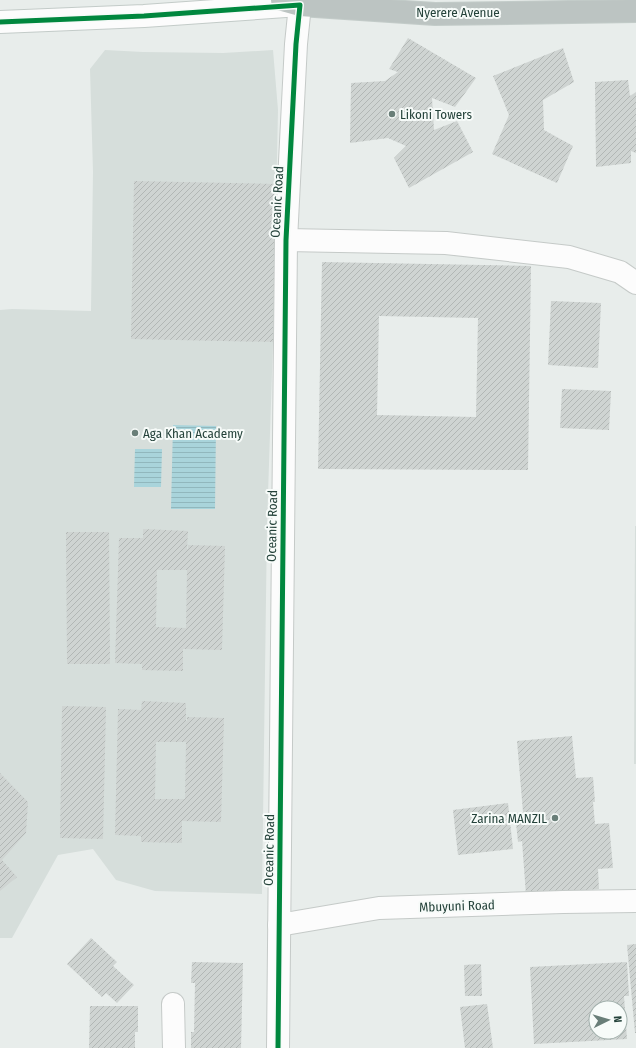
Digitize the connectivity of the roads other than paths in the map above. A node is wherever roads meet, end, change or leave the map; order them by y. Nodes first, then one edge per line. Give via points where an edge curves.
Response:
1 (165, 0) edge
2 (291, 3) edge
3 (636, 11) edge
4 (144, 16) junction
5 (0, 22) edge
6 (286, 240) junction
7 (636, 283) edge
8 (636, 900) edge
9 (279, 925) junction
10 (173, 1004) dead end
11 (174, 1048) edge
12 (278, 1048) edge

1 - 4 street
2 - 3 highway, Nyerere Avenue via 435,14
2 - 4 street
2 - 6 street, Oceanic Road via 296,44
4 - 5 street
6 - 7 street via 446,243 569,257 620,272
6 - 9 street, Oceanic Road
8 - 9 street, Mbuyuni Road via 379,908
9 - 12 street, Oceanic Road
10 - 11 street

